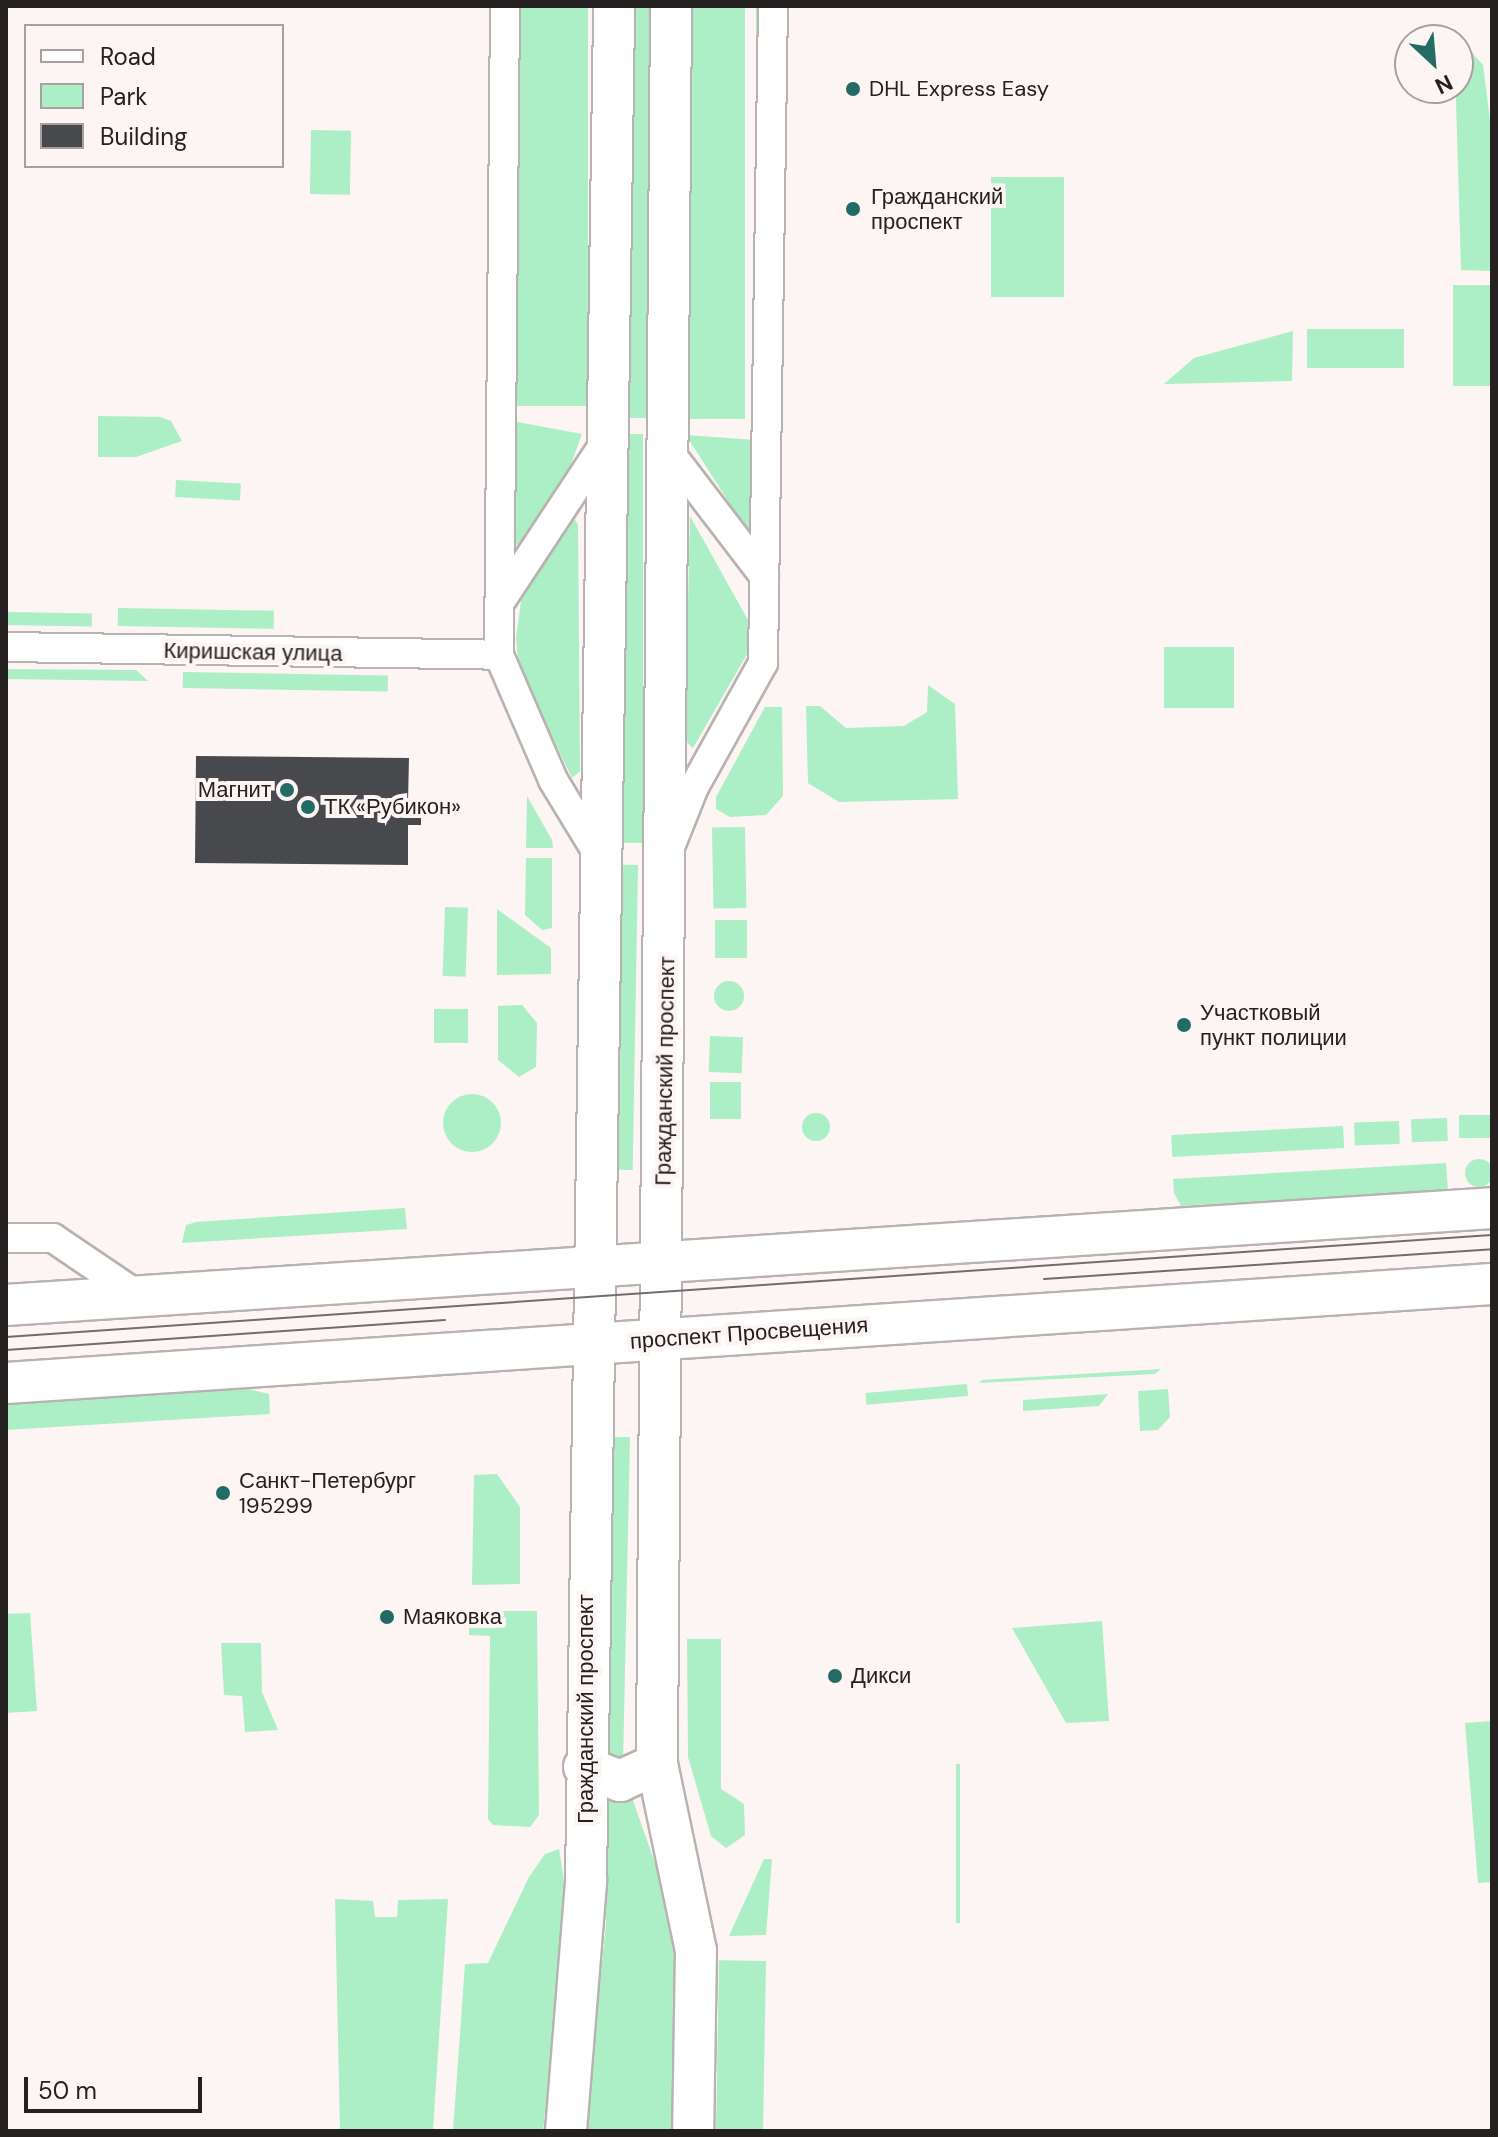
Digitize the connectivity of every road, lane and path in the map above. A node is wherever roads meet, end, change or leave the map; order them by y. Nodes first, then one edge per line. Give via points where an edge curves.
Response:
1 (505, 6) edge
2 (614, 6) edge
3 (671, 6) edge
4 (773, 6) edge
5 (608, 440) junction
6 (667, 449) junction
7 (764, 576) junction
8 (501, 599) junction
9 (6, 647) edge
10 (499, 655) junction
11 (669, 851) junction
12 (598, 854) junction
13 (1492, 1208) edge
14 (6, 1238) edge
15 (662, 1262) junction
16 (591, 1267) junction
17 (1492, 1284) edge
18 (140, 1297) junction
19 (6, 1305) edge
20 (661, 1340) junction
21 (590, 1344) junction
22 (6, 1383) edge
23 (657, 1764) junction
24 (584, 1767) junction
25 (566, 2131) edge
26 (693, 2131) edge

1 - 8 street
2 - 5 main road, Гражданский проспект
3 - 6 main road, Гражданский проспект
4 - 7 street
5 - 8 street
5 - 12 main road, Гражданский проспект via 605,781
6 - 7 street
6 - 11 main road, Гражданский проспект via 663,782
7 - 11 street via 763,663 694,787
8 - 10 street
9 - 10 street, Киришская улица
10 - 12 street via 553,780
11 - 15 main road, Гражданский проспект
12 - 16 main road, Гражданский проспект
13 - 15 main road
14 - 18 street via 53,1238
15 - 16 main road
15 - 20 main road, Гражданский проспект
16 - 18 main road
16 - 21 main road, Гражданский проспект
17 - 20 main road, проспект Просвещения
18 - 19 main road
20 - 21 main road, проспект Просвещения
20 - 23 main road, Гражданский проспект
21 - 22 main road, проспект Просвещения
21 - 24 main road, Гражданский проспект
23 - 24 main road via 620,1781
23 - 26 main road, Гражданский проспект via 696,1950
24 - 25 main road, Гражданский проспект via 582,1987

